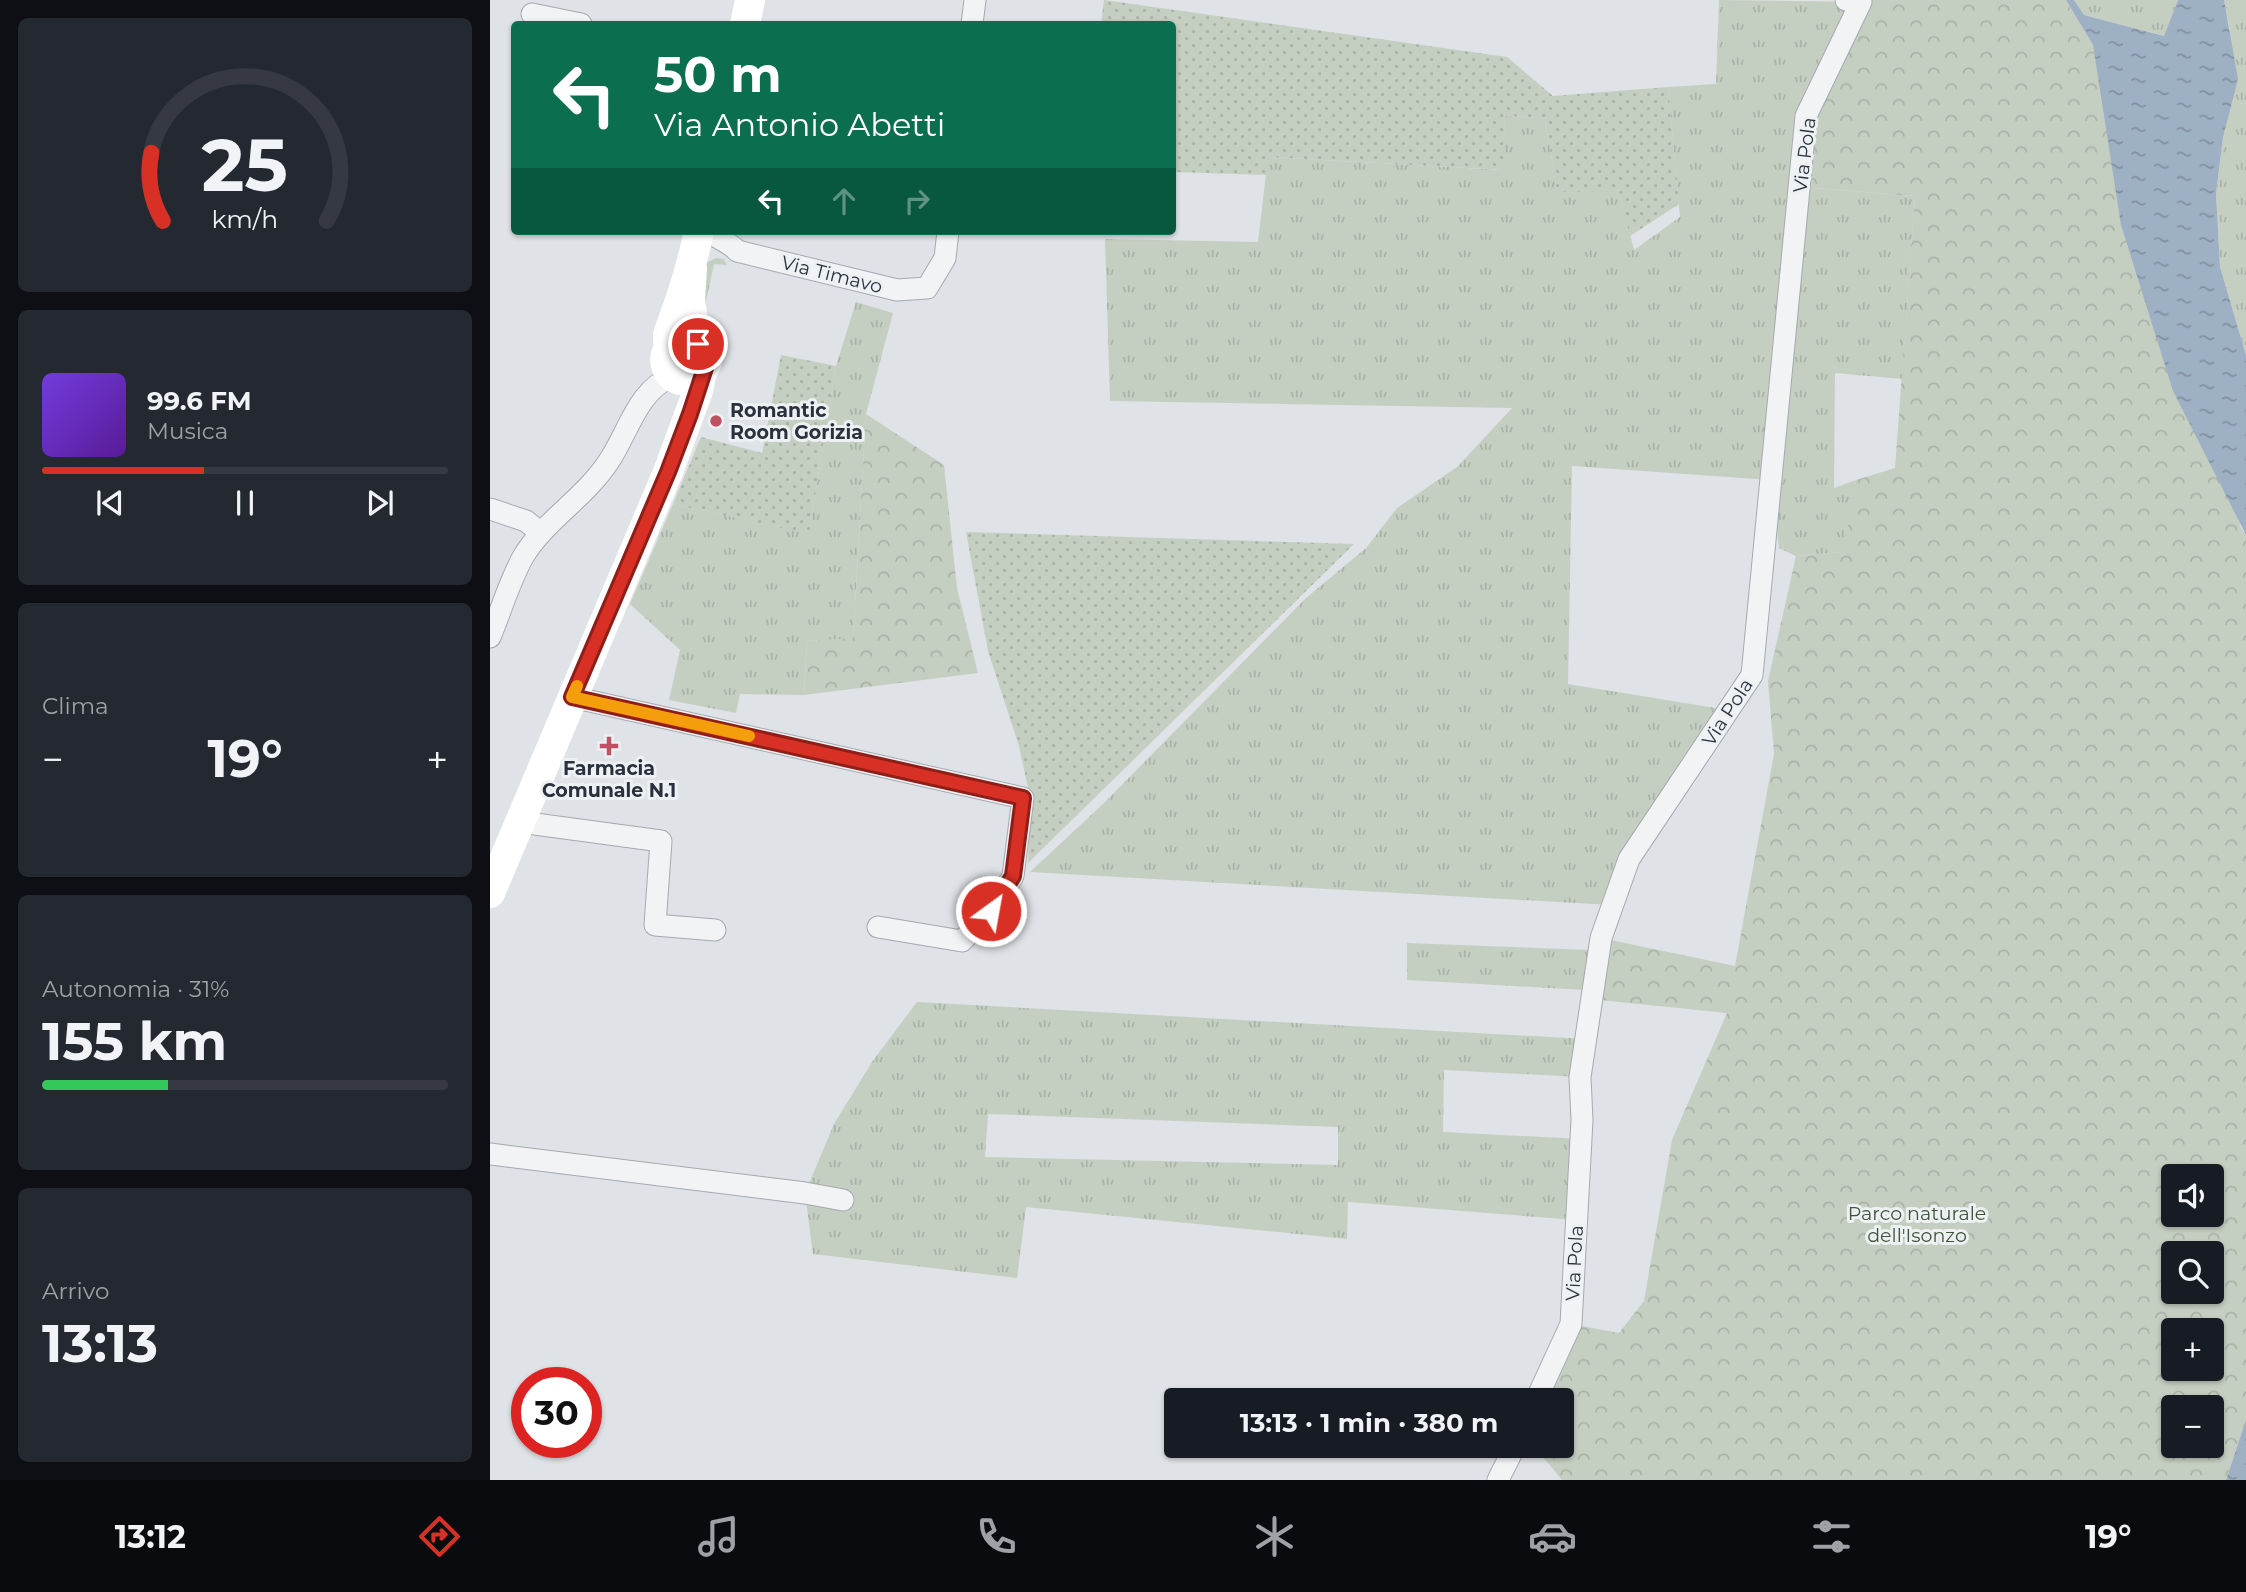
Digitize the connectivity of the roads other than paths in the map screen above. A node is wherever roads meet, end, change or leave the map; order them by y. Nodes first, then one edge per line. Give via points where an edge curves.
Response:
1 (750, 0) edge
2 (975, 0) edge
3 (1854, 1) edge
4 (532, 14) dead end
5 (566, 21) edge
6 (746, 21) edge
7 (972, 21) edge
8 (713, 235) edge
9 (948, 235) edge
10 (737, 251) junction
11 (695, 253) edge
12 (681, 363) junction
13 (490, 509) edge
14 (541, 533) junction
15 (490, 637) edge
16 (572, 697) junction
17 (520, 822) junction
18 (490, 893) edge
19 (878, 927) dead end
20 (715, 930) dead end
21 (490, 1154) edge
22 (843, 1200) dead end
23 (1542, 1388) edge
24 (1509, 1458) edge
25 (1498, 1480) edge

1 - 6 main road
2 - 7 street
3 - 23 street, Via Pola via 1806,116 1752,675 1629,859 1601,938 1580,1077 1582,1120 1571,1324
4 - 5 street
8 - 10 street, Via Timavo
9 - 10 street, Via Timavo via 945,258 927,288 897,290
10 - 11 street, Via Timavo
11 - 12 main road via 668,334
12 - 14 street via 653,367 641,403 610,461
12 - 16 main road via 679,437 668,472
13 - 14 street via 526,520
14 - 15 street via 522,558
16 - 17 main road
16 - 19 street via 1023,798 1013,876 991,911 961,941
17 - 18 main road
17 - 20 street via 661,841 654,925
21 - 22 street
24 - 25 street

